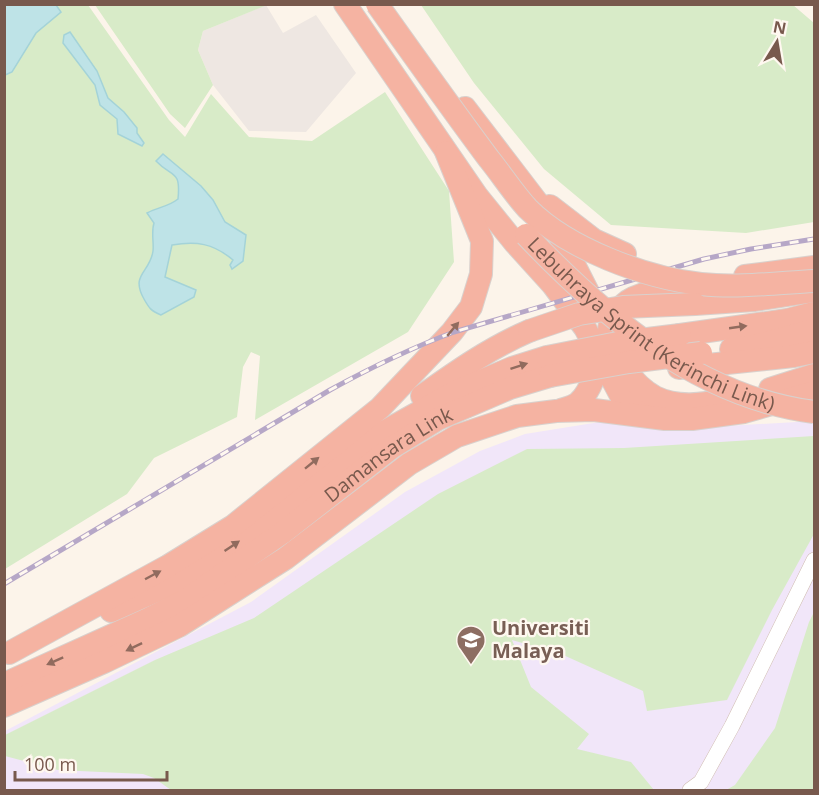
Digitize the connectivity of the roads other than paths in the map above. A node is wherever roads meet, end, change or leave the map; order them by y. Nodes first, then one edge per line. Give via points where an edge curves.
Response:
1 (345, 4) edge
2 (358, 4) edge
3 (377, 4) edge
4 (390, 4) edge
5 (446, 152) junction
6 (526, 186) junction
7 (553, 223) junction
8 (515, 243) junction
9 (814, 267) edge
10 (814, 279) edge
11 (814, 291) edge
12 (814, 313) edge
13 (814, 330) edge
14 (814, 352) edge
15 (600, 359) junction
16 (553, 374) junction
17 (814, 375) edge
18 (814, 392) edge
19 (555, 411) junction
20 (814, 412) edge
21 (692, 419) junction
22 (373, 438) junction
23 (309, 528) junction
24 (814, 560) edge
25 (268, 568) junction
26 (184, 600) junction
27 (7, 654) edge
28 (4, 684) edge
29 (4, 706) edge
30 (690, 790) edge

1 - 5 highway
2 - 20 highway, Lebuhraya Sprint (Kerinchi Link), bridge via 484,182 566,277 655,349 697,375 792,409
3 - 10 highway, Lebuhraya Sprint (Kerinchi Link), bridge via 528,209 556,231 622,264 661,277 702,284 748,285
4 - 6 highway
5 - 8 highway
27 -> 5 highway via 233,526 380,408 452,332 471,307 481,274 482,241
6 - 7 highway
6 - 9 highway via 586,235 647,263 719,277
7 - 8 highway via 552,241 541,253 530,253
7 - 15 highway via 595,306
8 - 15 highway via 585,328
10 - 17 highway via 650,292 616,311 609,330 612,345 629,376 657,398 682,404 710,403
11 - 22 highway, bridge via 755,300 623,307 579,314 501,343 471,361 405,409
16 -> 12 highway, Damansara Link, bridge via 623,342
13 - 16 highway, Damansara Link, bridge via 754,346
14 - 16 highway via 676,369
15 - 19 highway via 589,389 578,404
15 - 21 highway via 621,396 639,409
22 -> 16 highway, Damansara Link via 455,392 512,368
16 - 23 highway via 506,405 422,445
16 - 26 highway, Damansara Link via 438,419 391,448 282,533
18 - 21 highway via 744,412
19 - 21 highway via 594,410
19 - 25 highway via 517,416 457,436 409,464 315,538
27 -> 22 highway, Damansara Link via 183,579 268,522
23 - 25 highway
23 - 26 highway via 215,588
24 - 30 street via 732,726 701,782
25 -> 29 highway via 179,626
26 -> 28 highway, Damansara Link

